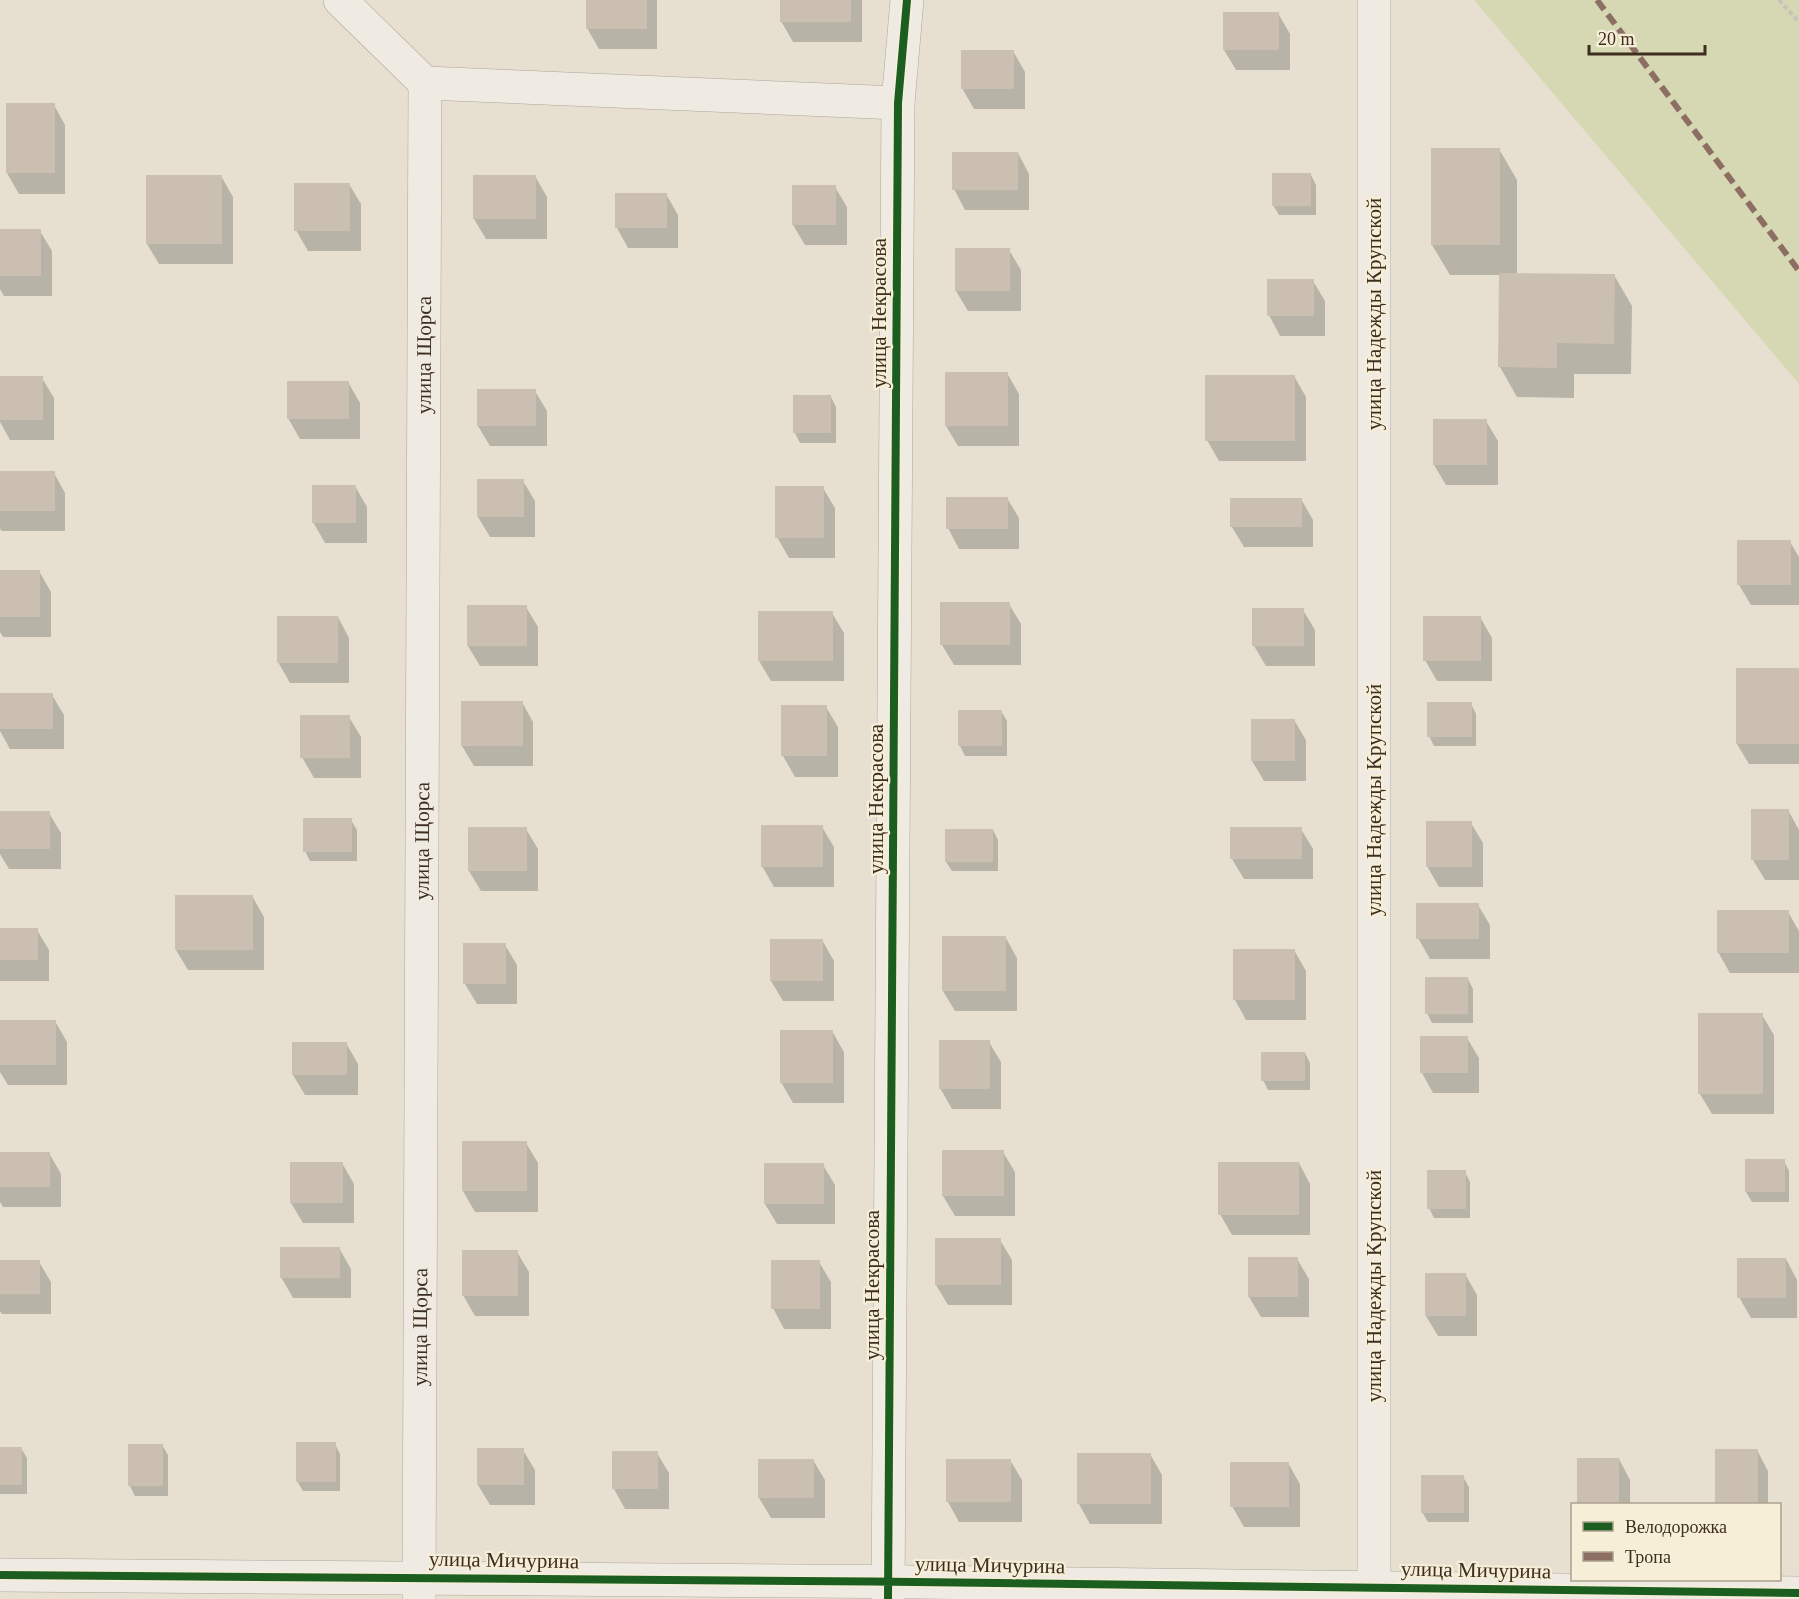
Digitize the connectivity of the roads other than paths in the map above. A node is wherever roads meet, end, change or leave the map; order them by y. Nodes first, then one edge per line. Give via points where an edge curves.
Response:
1 (340, 0) edge
2 (907, 0) edge
3 (1374, 0) edge
4 (425, 83) junction
5 (898, 103) junction
6 (0, 1575) edge
7 (419, 1588) edge
8 (888, 1591) edge
9 (1374, 1593) edge
10 (1799, 1593) edge

1 - 4 street
2 - 5 street, улица Некрасова
3 - 9 street, улица Надежды Крупской
4 - 5 street
4 - 7 street, улица Щорса
5 - 8 street, улица Некрасова
6 - 7 street, улица Мичурина
7 - 8 street, улица Мичурина
8 - 9 street, улица Мичурина
9 - 10 street, улица Мичурина

